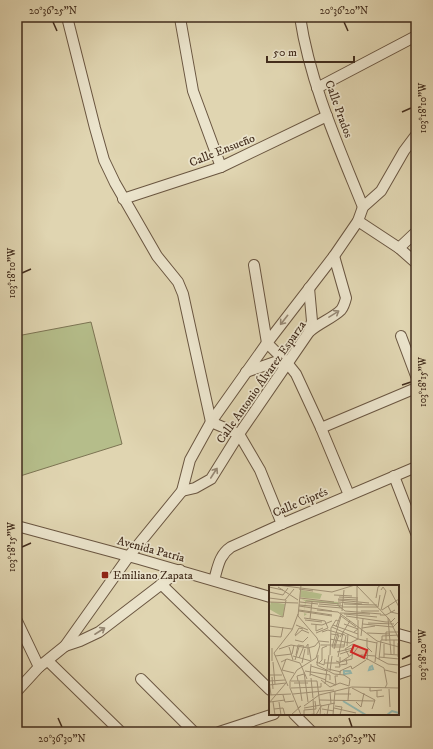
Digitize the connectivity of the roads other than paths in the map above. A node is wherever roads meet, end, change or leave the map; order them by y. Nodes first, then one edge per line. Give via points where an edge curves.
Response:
1 (67, 17) edge
2 (300, 17) edge
3 (180, 18) edge
4 (416, 36) edge
5 (317, 88) junction
6 (327, 116) junction
7 (416, 135) edge
8 (221, 167) junction
9 (124, 199) junction
10 (363, 207) junction
11 (358, 221) junction
12 (416, 232) edge
13 (399, 248) junction
14 (334, 256) junction
15 (416, 263) edge
16 (254, 265) dead end
17 (309, 288) junction
18 (309, 332) junction
19 (401, 336) dead end
20 (267, 343) junction
21 (288, 364) junction
22 (246, 372) junction
23 (416, 376) edge
24 (416, 388) edge
25 (211, 422) junction
26 (321, 428) junction
27 (239, 434) junction
28 (416, 467) edge
29 (394, 476) junction
30 (182, 491) junction
31 (349, 495) junction
32 (282, 524) junction
33 (21, 527) edge
34 (416, 533) edge
35 (129, 556) junction
36 (180, 570) junction
37 (214, 580) junction
38 (161, 584) junction
39 (269, 597) edge
40 (17, 620) edge
41 (399, 634) edge
42 (416, 639) edge
43 (65, 646) junction
44 (44, 664) junction
45 (416, 668) edge
46 (399, 674) edge
47 (141, 679) dead end
48 (269, 689) edge
49 (17, 691) edge
50 (271, 715) edge
51 (295, 715) edge
52 (121, 732) edge
53 (194, 732) edge
54 (219, 732) edge
55 (312, 732) edge

1 - 9 street via 104,160
2 - 5 street, Calle Prados
3 - 8 street via 193,91
4 - 5 street
5 - 6 street, Calle Prados
6 - 8 street, Calle Ensueño
6 - 10 street, Calle Prados
7 - 10 street, Calle Antonio Álvarez Esparza via 381,191
8 - 9 street, Calle Ensueño
9 - 25 street via 157,256 178,282 183,294
10 - 11 street, Calle Antonio Álvarez Esparza
11 - 13 street
11 - 14 street, Calle Antonio Álvarez Esparza
12 - 13 street
13 - 15 street
14 - 17 street, Calle Antonio Álvarez Esparza
18 -> 14 street, Calle Antonio Álvarez Esparza via 344,305 346,298
16 - 20 street
17 - 18 street via 312,321
17 -> 20 street, Calle Antonio Álvarez Esparza
18 - 21 street, Calle Antonio Álvarez Esparza
19 - 23 street
20 - 21 street
20 - 22 street, Calle Antonio Álvarez Esparza
21 - 22 street via 275,362
21 - 26 street via 296,374
21 - 27 street, Calle Antonio Álvarez Esparza
22 - 25 street, Calle Antonio Álvarez Esparza
24 - 26 street
25 - 27 street
25 - 30 street, Calle Antonio Álvarez Esparza via 190,460
26 - 31 street
30 -> 27 street, Calle Antonio Álvarez Esparza via 211,479
27 - 32 street via 260,470
28 - 29 street, Calle Ciprés
29 - 31 street, Calle Ciprés
29 - 34 street
30 - 35 street, Calle Antonio Álvarez Esparza
31 - 32 street, Calle Ciprés
32 - 37 street, Calle Ciprés via 224,551
33 - 35 street, Avenida Patria
35 - 36 street, Avenida Patria
35 - 43 street, Calle Antonio Álvarez Esparza
36 - 37 street, Avenida Patria
36 - 38 street, Calle Antonio Álvarez Esparza
37 - 39 street, Avenida Patria
43 -> 38 street, Calle Antonio Álvarez Esparza via 99,632
38 - 48 street
40 - 44 street
41 - 42 street
43 - 44 street, Calle Antonio Álvarez Esparza
44 - 49 street, Calle Antonio Álvarez Esparza
44 - 52 street
45 - 46 street
47 - 53 street
50 - 54 street
51 - 55 street

